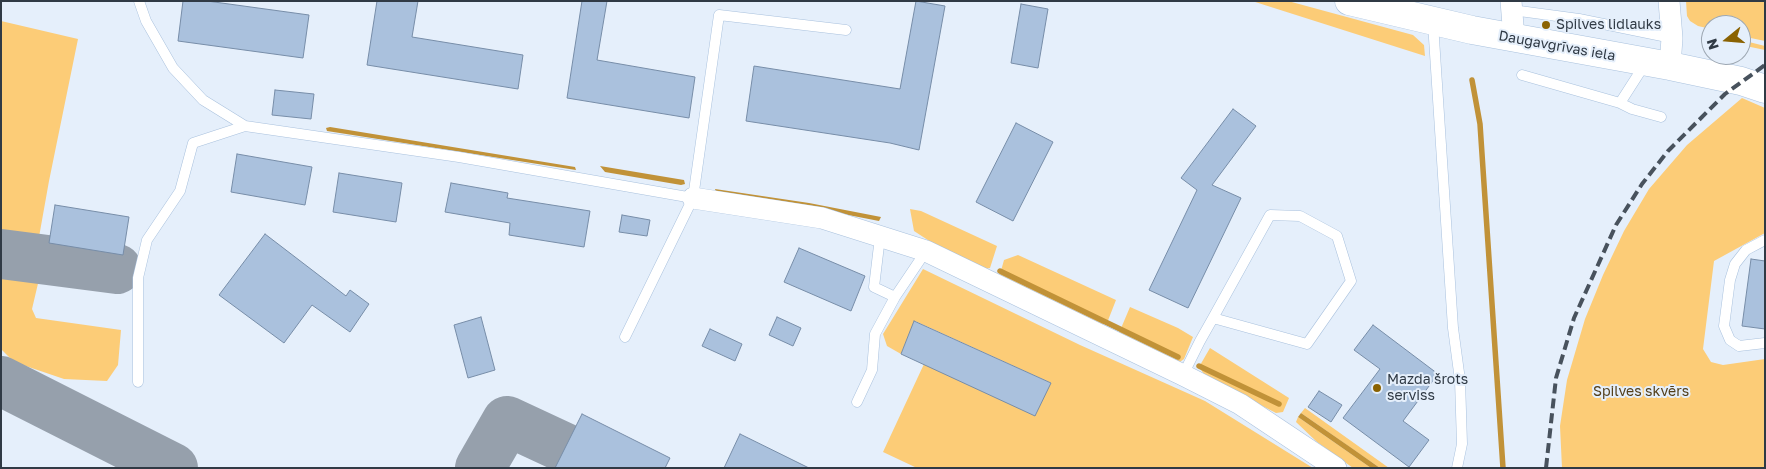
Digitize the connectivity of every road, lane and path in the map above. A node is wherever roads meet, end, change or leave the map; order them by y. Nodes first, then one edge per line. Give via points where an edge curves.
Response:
1 (139, 1) edge
2 (1349, 1) edge
3 (1669, 1) edge
4 (1511, 6) edge
5 (1433, 22) junction
6 (846, 30) dead end
7 (1514, 38) junction
8 (1672, 38) junction
9 (1658, 64) junction
10 (1522, 75) dead end
11 (1765, 89) edge
12 (1620, 103) junction
13 (1661, 117) dead end
14 (245, 126) junction
15 (692, 198) junction
16 (880, 237) junction
17 (1765, 240) edge
18 (926, 251) junction
19 (895, 297) junction
20 (1213, 318) junction
21 (625, 337) dead end
22 (1765, 343) edge
23 (1183, 375) junction
24 (138, 382) dead end
25 (857, 402) dead end
26 (1336, 468) edge
27 (1457, 468) edge

1 - 14 lane via 146,21 173,68 203,100
2 - 5 main road, Daugavgrīvas iela
3 - 8 street
4 - 7 street
4 - 8 lane
5 - 7 main road, Daugavgrīvas iela
5 - 27 lane via 1453,328 1460,380 1462,444
6 - 15 lane via 719,15
7 - 9 main road, Daugavgrīvas iela
8 - 9 street
9 - 11 main road, Daugavgrīvas iela
9 - 12 lane
10 - 12 lane
12 - 13 lane
14 - 15 lane via 459,157
14 - 24 lane via 192,143 180,191 147,240 138,278
15 - 16 street via 822,218
15 - 21 lane
16 - 18 street
16 - 19 lane via 874,287
17 - 22 lane via 1746,250 1735,264 1724,326 1730,340 1740,346
18 - 19 lane
18 - 23 street
19 - 25 lane via 875,334 872,370
20 - 20 lane via 1307,344 1351,281 1337,236 1300,216 1270,215
20 - 23 lane
23 - 26 street via 1240,404

